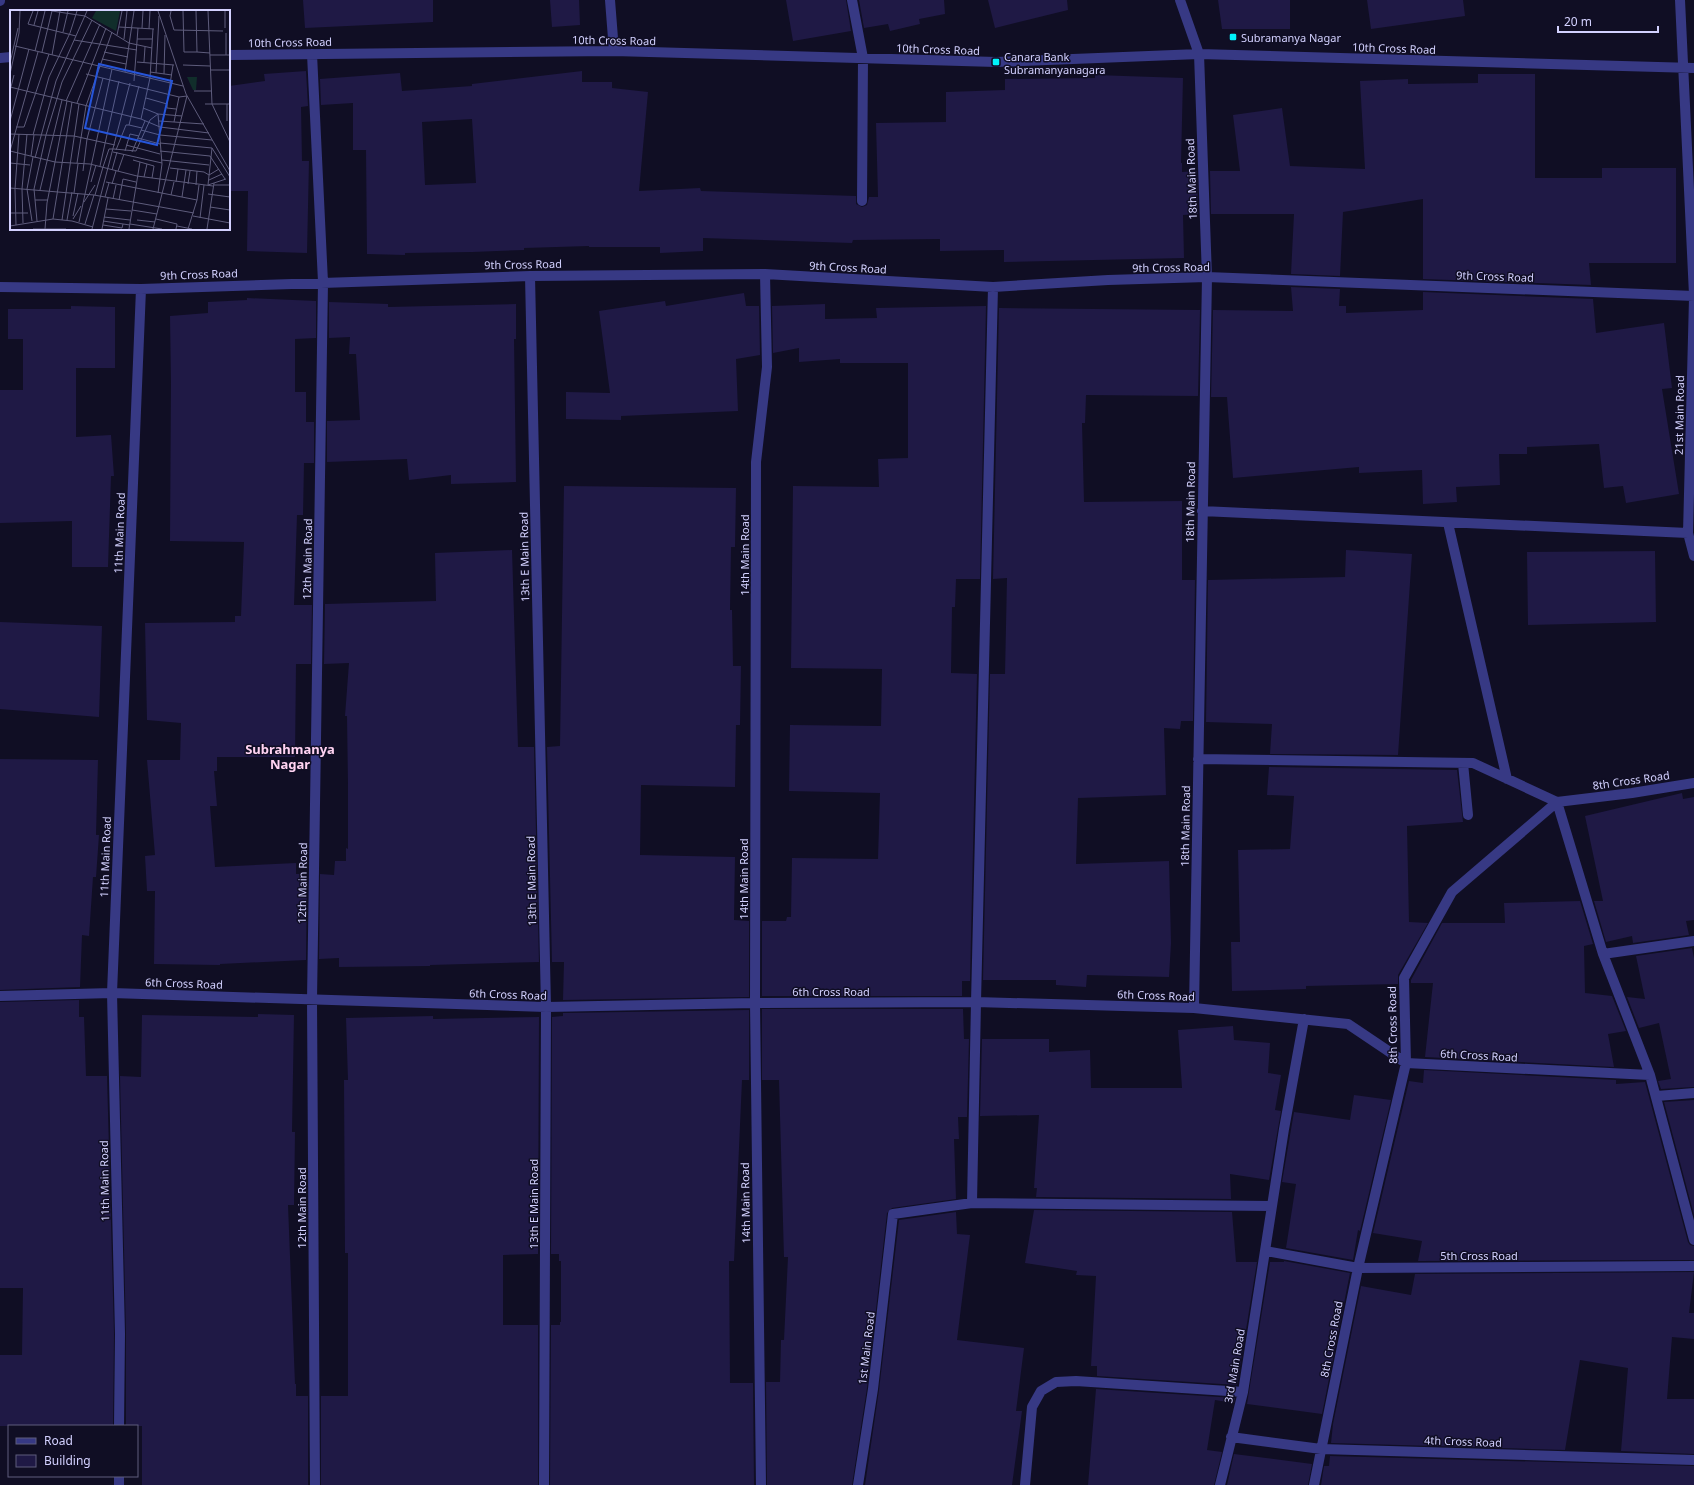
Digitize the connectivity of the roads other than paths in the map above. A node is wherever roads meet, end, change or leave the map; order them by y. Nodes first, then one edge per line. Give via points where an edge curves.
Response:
1 (610, 0) edge
2 (852, 0) edge
3 (1180, 0) edge
4 (1680, 0) edge
5 (614, 51) junction
6 (312, 54) junction
7 (1199, 54) junction
8 (230, 55) edge
9 (863, 58) junction
10 (1689, 68) edge
11 (862, 201) dead end
12 (765, 274) junction
13 (530, 276) junction
14 (1207, 278) junction
15 (323, 282) junction
16 (0, 287) edge
17 (993, 287) junction
18 (141, 288) junction
19 (1694, 296) edge
20 (1202, 511) junction
21 (1448, 523) junction
22 (1688, 533) junction
23 (1694, 556) edge
24 (1198, 759) junction
25 (1463, 763) junction
26 (1507, 779) junction
27 (1694, 783) edge
28 (1557, 802) junction
29 (1468, 815) dead end
30 (1694, 941) edge
31 (1603, 954) junction
32 (112, 993) junction
33 (0, 996) edge
34 (312, 1000) junction
35 (976, 1002) junction
36 (755, 1003) junction
37 (546, 1007) junction
38 (1194, 1008) junction
39 (1304, 1019) junction
40 (1406, 1063) junction
41 (1650, 1075) junction
42 (1694, 1093) edge
43 (1657, 1096) junction
44 (972, 1203) junction
45 (1272, 1206) junction
46 (1694, 1240) edge
47 (1266, 1251) junction
48 (1694, 1266) edge
49 (1358, 1268) junction
50 (1243, 1392) junction
51 (119, 1425) edge
52 (1231, 1437) junction
53 (1321, 1449) junction
54 (1694, 1460) edge
55 (315, 1485) edge
56 (544, 1485) edge
57 (761, 1485) edge
58 (858, 1485) edge
59 (1025, 1485) edge
60 (1220, 1485) edge
61 (1314, 1485) edge

1 - 5 street
2 - 9 street
3 - 7 street, 18th Main Road
4 - 10 street, 21st Main Road
5 - 6 street, 10th Cross Road
5 - 9 street, 10th Cross Road
6 - 8 street, 10th Cross Road
6 - 15 street, 12th Main Road
7 - 9 street, 10th Cross Road via 996,62
7 - 10 street, 10th Cross Road
7 - 14 street, 18th Main Road
9 - 11 street
10 - 19 street, 21st Main Road
12 - 13 street, 9th Cross Road
12 - 17 street, 9th Cross Road
12 - 36 street, 14th Main Road via 767,367 756,462
13 - 15 street, 9th Cross Road
13 - 37 street, 13th E Main Road
14 - 17 street, 9th Cross Road via 1108,280
14 - 19 street, 9th Cross Road
14 - 20 street, 18th Main Road
15 - 18 street, 9th Cross Road
15 - 34 street, 12th Main Road
16 - 18 street, 9th Cross Road
17 - 35 street
18 - 32 street, 11th Main Road
19 - 22 street, 21st Main Road
20 - 21 street
20 - 24 street, 18th Main Road
21 - 22 street
21 - 26 street
22 - 23 street, 21st Main Road
24 - 25 street
24 - 38 street, 18th Main Road
25 - 26 street via 1473,763
25 - 29 street
26 - 28 street
27 - 28 street, 8th Cross Road
28 - 31 street
28 - 40 street, 8th Cross Road via 1452,892 1404,978
30 - 31 street
31 - 41 street
32 - 33 street, 6th Cross Road
32 - 34 street, 6th Cross Road
32 - 51 street, 11th Main Road
34 - 37 street, 6th Cross Road
34 - 55 street, 12th Main Road
35 - 36 street, 6th Cross Road
35 - 38 street, 6th Cross Road
35 - 44 street
36 - 37 street, 6th Cross Road
36 - 57 street, 14th Main Road
37 - 56 street, 13th E Main Road
38 - 39 street, 6th Cross Road
39 - 40 street, 6th Cross Road via 1348,1024
39 - 45 street, 3rd Main Road
40 - 41 street, 6th Cross Road
40 - 49 street, 8th Cross Road
41 - 43 street
42 - 43 street
43 - 46 street
44 - 45 street
44 - 58 street, 1st Main Road via 893,1214 873,1389
45 - 47 street, 3rd Main Road
47 - 49 street, 5th Cross Road
47 - 50 street, 3rd Main Road
48 - 49 street, 5th Cross Road
49 - 53 street, 8th Cross Road
50 - 52 street, 3rd Main Road
50 - 59 street via 1076,1381 1056,1382 1041,1391 1032,1407
52 - 53 street, 4th Cross Road
52 - 60 street, 3rd Main Road
53 - 54 street, 4th Cross Road
53 - 61 street, 8th Cross Road

